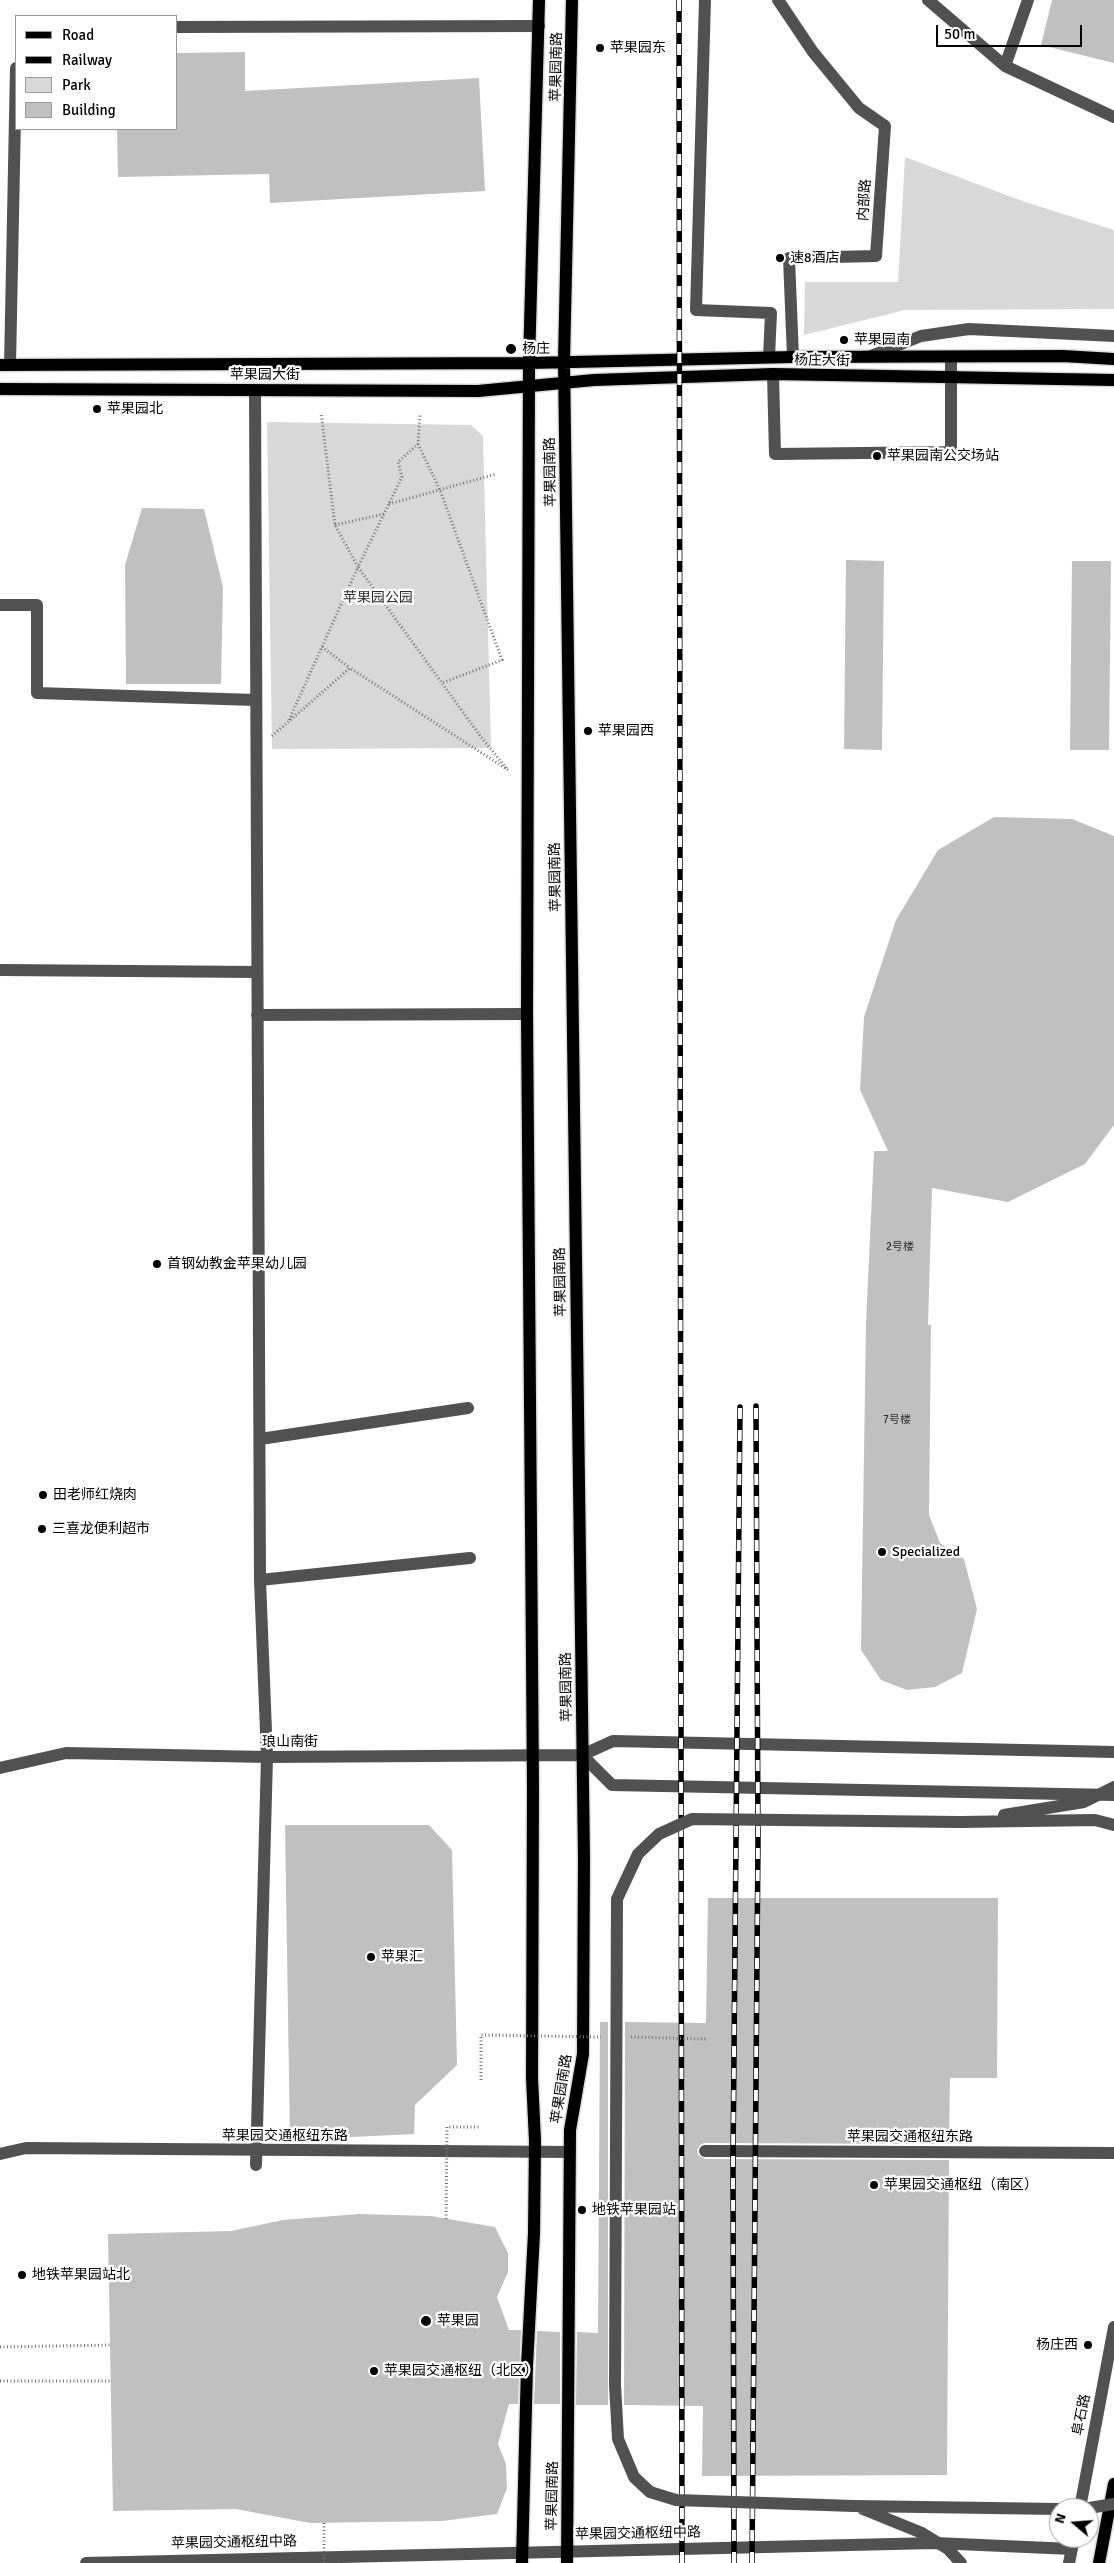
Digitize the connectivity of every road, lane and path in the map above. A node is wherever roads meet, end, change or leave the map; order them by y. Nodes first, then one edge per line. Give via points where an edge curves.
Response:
1 (539, 0) edge
2 (572, 0) edge
3 (705, 0) edge
4 (778, 0) edge
5 (928, 0) edge
6 (1028, 0) edge
7 (539, 26) junction
8 (178, 27) edge
9 (1005, 66) junction
10 (15, 95) edge
11 (1114, 117) edge
12 (771, 313) junction
13 (791, 315) junction
14 (1114, 336) edge
15 (793, 357) junction
16 (951, 357) junction
17 (769, 358) junction
18 (868, 358) junction
19 (1114, 359) edge
20 (564, 361) junction
21 (529, 363) junction
22 (5, 365) edge
23 (773, 374) junction
24 (951, 376) junction
25 (1114, 380) edge
26 (564, 382) junction
27 (530, 386) junction
28 (0, 389) edge
29 (255, 391) junction
30 (321, 413) dead end
31 (420, 415) dead end
32 (418, 444) junction
33 (496, 474) dead end
34 (440, 490) junction
35 (389, 504) junction
36 (384, 514) junction
37 (335, 525) junction
38 (358, 567) junction
39 (0, 606) edge
40 (322, 647) junction
41 (350, 668) junction
42 (442, 683) junction
43 (255, 700) junction
44 (288, 722) junction
45 (256, 750) junction
46 (0, 970) edge
47 (257, 972) junction
48 (527, 1014) junction
49 (257, 1015) junction
50 (468, 1408) dead end
51 (260, 1439) junction
52 (470, 1558) dead end
53 (260, 1580) junction
54 (1114, 1752) edge
55 (582, 1754) junction
56 (531, 1755) junction
57 (267, 1757) junction
58 (0, 1768) edge
59 (1114, 1787) edge
60 (1114, 1794) edge
61 (960, 1822) junction
62 (1114, 1825) edge
63 (610, 2037) dead end
64 (630, 2037) dead end
65 (706, 2039) dead end
66 (481, 2080) dead end
67 (480, 2127) dead end
68 (257, 2151) junction
69 (705, 2151) dead end
70 (570, 2152) junction
71 (535, 2153) junction
72 (1114, 2153) edge
73 (0, 2154) edge
74 (256, 2165) dead end
75 (446, 2219) dead end
76 (1114, 2328) edge
77 (110, 2345) dead end
78 (0, 2347) edge
79 (0, 2381) edge
80 (110, 2381) dead end
81 (1114, 2484) edge
82 (1082, 2498) edge
83 (1114, 2504) edge
84 (854, 2506) junction
85 (1099, 2506) edge
86 (1049, 2509) edge
87 (324, 2523) dead end
88 (1049, 2544) edge
89 (1072, 2548) edge
90 (567, 2557) edge
91 (522, 2558) edge
92 (86, 2563) edge
93 (324, 2563) edge
94 (961, 2563) edge
95 (1069, 2563) edge
96 (1099, 2563) edge

1 - 7 main road, 苹果园南路
2 - 20 main road, 苹果园南路
3 - 12 street via 696,310
4 - 13 street, 内部路 via 813,52 859,108 884,126 876,256 789,258
5 - 9 street
6 - 9 street
7 - 8 street
7 - 21 main road, 苹果园南路
9 - 11 street
10 - 22 street
12 - 13 street
12 - 17 street
13 - 15 street, 内部路
14 - 18 street, 杨庄大街 via 969,329 921,336
15 - 17 main road, 杨庄大街
15 - 18 main road, 杨庄大街
16 - 18 main road, 杨庄大街
16 - 19 main road, 杨庄大街
16 - 24 street
17 - 20 main road, 杨庄大街
20 - 21 main road, 杨庄大街
20 - 26 main road, 苹果园南路
21 - 22 main road, 苹果园大街
21 - 27 main road, 苹果园南路
23 - 24 main road, 杨庄大街
23 - 24 street via 774,454 951,452
23 - 26 main road, 杨庄大街
24 - 25 main road, 杨庄大街
26 - 27 main road, 杨庄大街
26 - 55 main road, 苹果园南路
27 - 29 main road, 苹果园大街 via 478,392
27 - 48 main road, 苹果园南路
28 - 29 main road, 苹果园大街
29 - 43 street
30 - 37 path
31 - 32 path
32 - 34 path
32 - 35 path via 398,462 402,477
33 - 34 path
34 - 35 path
34 - 42 path via 502,660
35 - 36 path
36 - 37 path
36 - 38 path
37 - 38 path
38 - 40 path
38 - 42 path
39 - 43 street via 37,605 37,693
40 - 41 path
40 - 44 path
41 - 42 path via 508,770
41 - 44 path
43 - 45 street
44 - 45 path
45 - 47 street
46 - 47 street
47 - 49 street
48 - 49 street
48 - 56 main road, 苹果园南路
49 - 51 street
50 - 51 street
51 - 53 street
52 - 53 street
53 - 57 street
54 - 55 street via 613,1740
55 - 56 street, 琅山南街
55 - 60 street via 612,1785
55 - 70 main road, 苹果园南路 via 583,2054 570,2130
56 - 57 street, 琅山南街
56 - 71 main road, 苹果园南路
57 - 58 street, 琅山南街 via 66,1753
57 - 68 street
59 - 61 street, bridge via 1084,1802
61 - 62 street, bridge via 1095,1820
61 - 84 street, bridge via 692,1819 659,1834 638,1854 618,1899 615,2385 618,2439 634,2477 650,2492 676,2500
63 - 66 path, bridge via 481,2035
64 - 65 path, bridge
67 - 75 path, bridge via 447,2127
68 - 71 street, 苹果园交通枢纽东路
68 - 73 street, 苹果园交通枢纽东路 via 26,2148
68 - 74 street
69 - 72 street, 苹果园交通枢纽东路
70 - 71 street, 苹果园交通枢纽东路
70 - 90 main road, 苹果园南路
71 - 91 main road, 苹果园南路
76 - 82 street, 阜石路
77 - 78 path
79 - 80 path
81 - 96 main road
83 - 85 street, bridge
84 - 86 street, bridge
84 - 94 street, bridge via 922,2533 948,2549
87 - 93 path, bridge
88 - 90 street, 苹果园交通枢纽中路 via 934,2543
89 - 95 street
90 - 91 street, 苹果园交通枢纽中路
91 - 92 street, 苹果园交通枢纽中路

